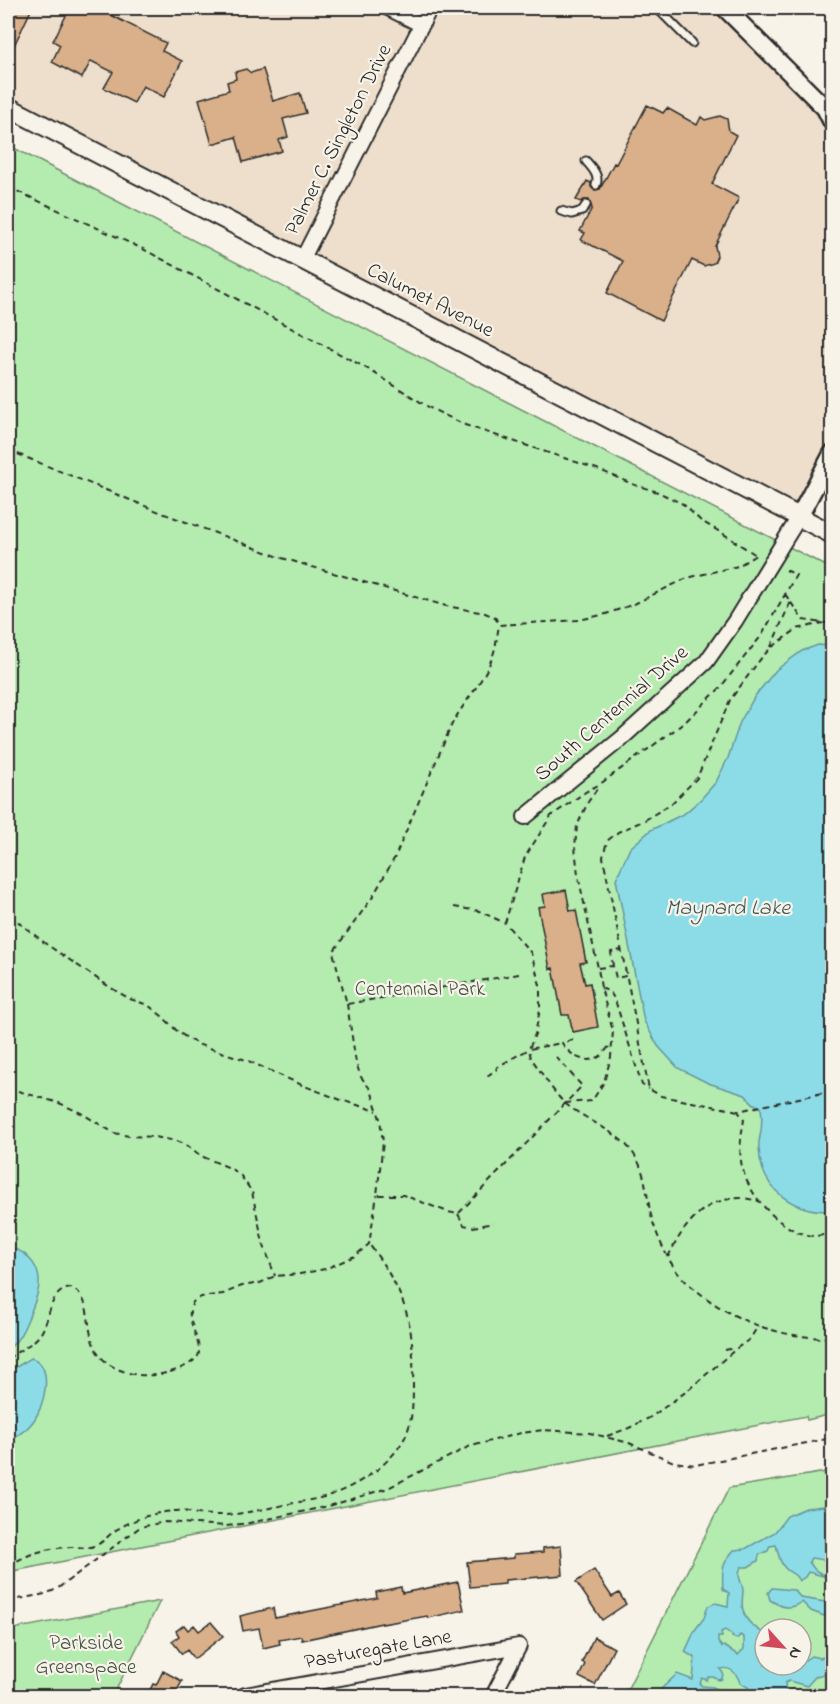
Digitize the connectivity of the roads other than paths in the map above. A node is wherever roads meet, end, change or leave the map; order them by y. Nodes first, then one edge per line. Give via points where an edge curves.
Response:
1 (388, 8) edge
2 (430, 8) edge
3 (657, 8) edge
4 (725, 8) edge
5 (422, 25) junction
6 (692, 43) dead end
7 (8, 107) edge
8 (832, 122) edge
9 (586, 161) dead end
10 (596, 185) dead end
11 (586, 205) dead end
12 (561, 211) dead end
13 (302, 260) junction
14 (832, 454) edge
15 (799, 517) junction
16 (832, 534) edge
17 (525, 817) dead end
18 (244, 1696) edge
19 (493, 1696) edge

1 - 5 street
2 - 5 street, Palmer C. Singleton Drive
3 - 6 lane
4 - 8 street via 825,108
5 - 13 street, Palmer C. Singleton Drive
7 - 13 main road, Calumet Avenue
9 - 10 lane via 596,174
11 - 12 lane via 572,214
13 - 15 main road, Calumet Avenue
14 - 15 street
15 - 16 main road, Calumet Avenue
15 - 17 street, South Centennial Drive via 706,662 622,738
18 - 19 street, Pasturegate Lane via 519,1646

